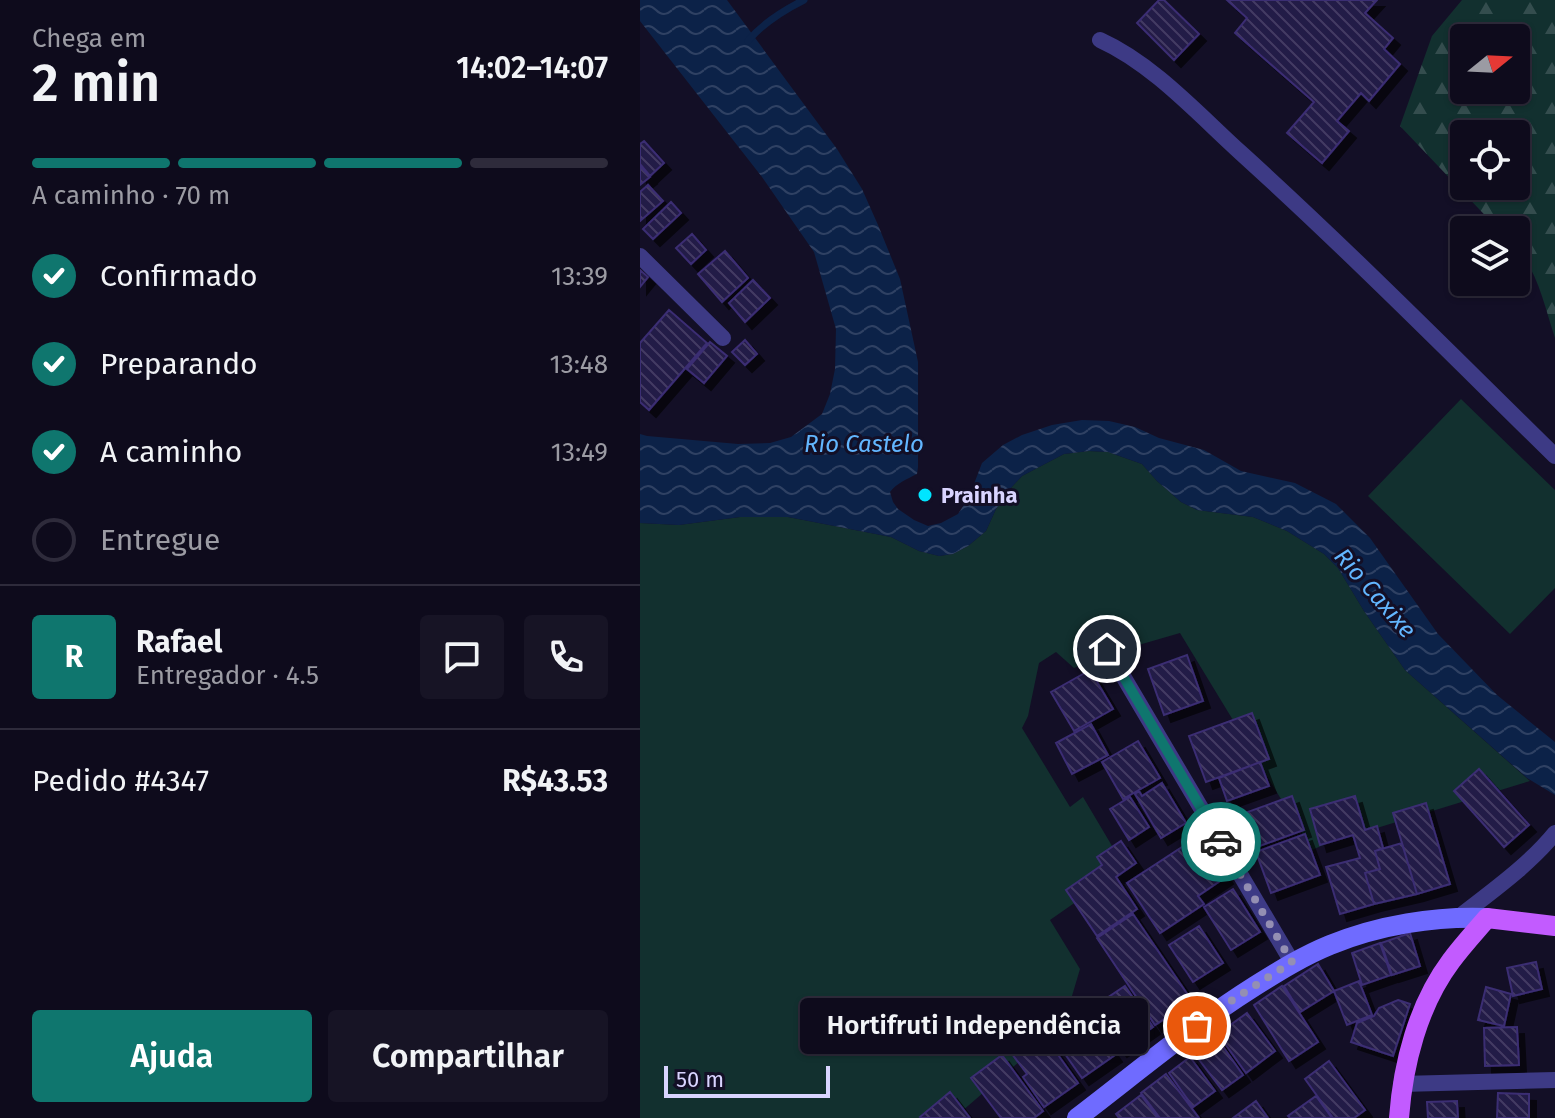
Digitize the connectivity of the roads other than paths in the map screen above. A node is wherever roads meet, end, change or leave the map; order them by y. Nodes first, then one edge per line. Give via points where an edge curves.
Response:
1 (1100, 40) dead end
2 (640, 256) edge
3 (723, 338) dead end
4 (1555, 456) edge
5 (1107, 649) dead end
6 (1555, 833) edge
7 (1459, 917) junction
8 (1487, 918) junction
9 (1555, 926) edge
10 (1292, 962) junction
11 (1555, 1080) edge
12 (1401, 1084) junction
13 (1395, 1115) edge
14 (1077, 1118) edge

1 - 4 street via 1164,83 1309,215
2 - 3 street
5 - 10 street
6 - 7 street
7 - 8 main road
7 - 10 main road via 1378,930
8 - 9 main road
8 - 12 main road via 1432,991
10 - 14 main road via 1220,1008
11 - 12 street
12 - 13 main road

